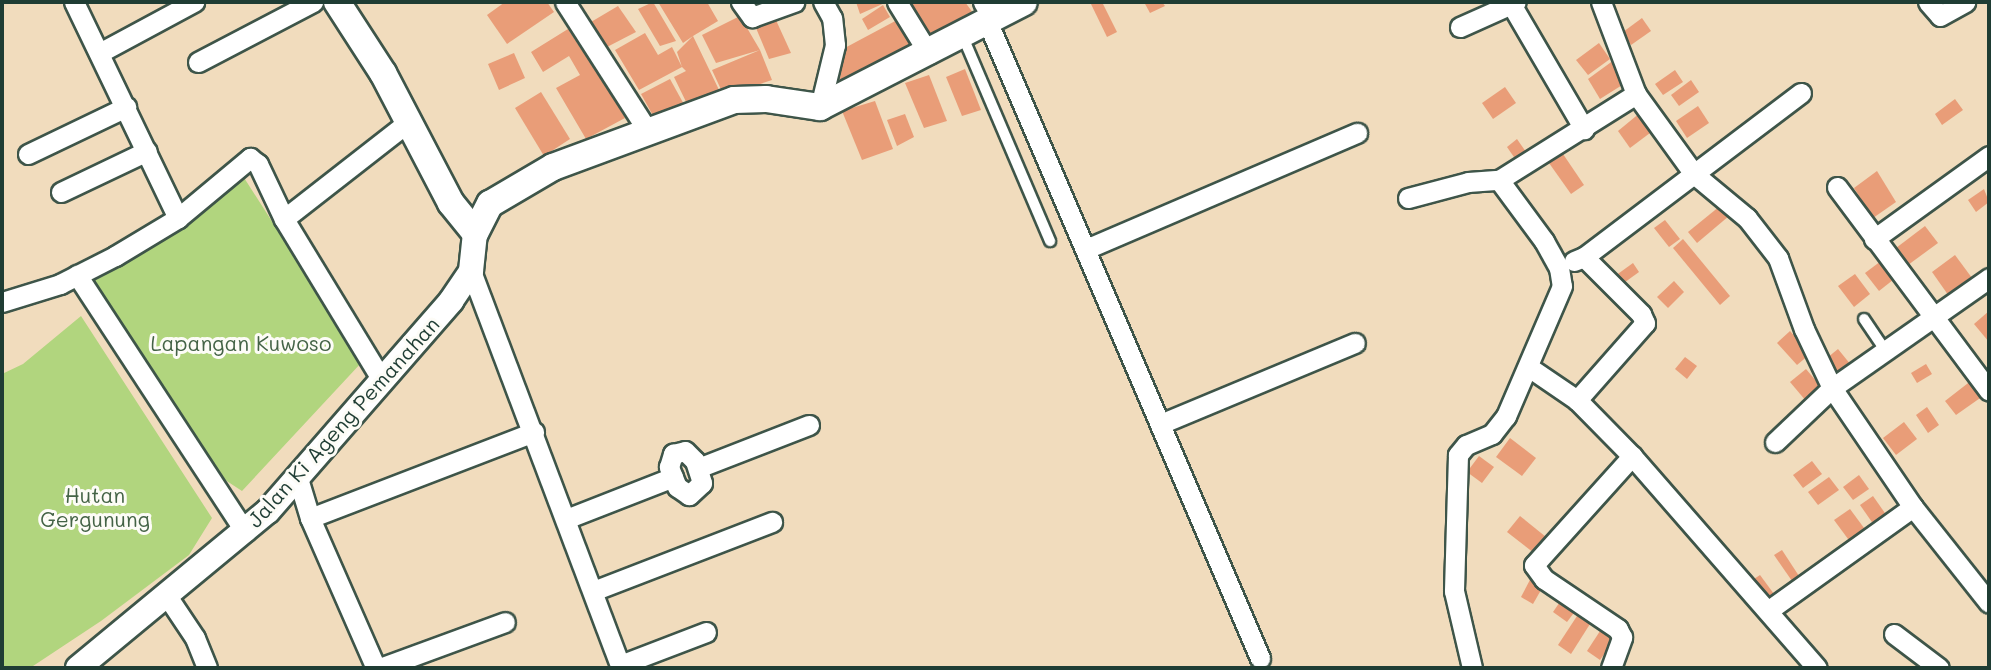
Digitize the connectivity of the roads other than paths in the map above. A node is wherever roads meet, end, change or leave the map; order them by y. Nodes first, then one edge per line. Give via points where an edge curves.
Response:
1 (74, 2) edge
2 (194, 2) edge
3 (313, 2) edge
4 (565, 2) edge
5 (741, 2) edge
6 (823, 2) edge
7 (897, 2) edge
8 (1024, 2) edge
9 (1601, 2) edge
10 (1928, 2) edge
11 (1965, 2) edge
12 (342, 3) edge
13 (1513, 3) edge
14 (782, 4) edge
15 (988, 15) edge
16 (1460, 27) dead end
17 (963, 37) junction
18 (101, 52) junction
19 (929, 54) junction
20 (198, 62) dead end
21 (1801, 93) dead end
22 (1636, 94) junction
23 (126, 107) junction
24 (820, 107) junction
25 (408, 122) junction
26 (1584, 129) junction
27 (649, 133) junction
28 (1357, 133) dead end
29 (147, 151) junction
30 (28, 154) dead end
31 (1989, 156) edge
32 (1695, 174) junction
33 (1499, 180) junction
34 (1837, 187) dead end
35 (61, 192) dead end
36 (1408, 198) dead end
37 (178, 218) junction
38 (284, 219) junction
39 (475, 233) junction
40 (1874, 239) junction
41 (1050, 241) dead end
42 (1086, 249) junction
43 (1584, 257) junction
44 (1559, 268) junction
45 (471, 271) junction
46 (77, 275) junction
47 (1989, 278) edge
48 (2, 302) edge
49 (1934, 318) junction
50 (1864, 319) dead end
51 (1355, 343) dead end
52 (1885, 350) junction
53 (1530, 368) junction
54 (382, 380) junction
55 (1832, 388) junction
56 (1989, 391) edge
57 (1577, 400) junction
58 (1160, 424) junction
59 (809, 425) dead end
60 (534, 432) junction
61 (1775, 442) dead end
62 (1632, 456) junction
63 (297, 475) junction
64 (1913, 507) junction
65 (310, 518) junction
66 (566, 519) junction
67 (772, 522) dead end
68 (245, 532) junction
69 (593, 591) junction
70 (167, 596) junction
71 (1989, 603) edge
72 (1769, 610) junction
73 (505, 622) dead end
74 (706, 632) dead end
75 (1894, 634) dead end
76 (1260, 657) dead end
77 (620, 667) edge
78 (79, 668) edge
79 (207, 668) edge
80 (378, 668) edge
81 (1472, 668) edge
82 (1611, 668) edge
83 (1817, 668) edge
84 (1939, 668) edge

1 - 18 street
2 - 18 street
3 - 20 street
4 - 27 street
5 - 14 street via 752,17
6 - 24 street via 835,45
7 - 19 street
8 - 15 main road
9 - 22 street
10 - 11 street via 1944,16
12 - 25 main road
13 - 16 street
13 - 26 street
15 - 17 main road
15 - 42 street
17 - 19 main road
17 - 41 lane
18 - 23 street
19 - 24 main road
21 - 32 street
22 - 26 street
22 - 32 street
23 - 29 street
23 - 30 street
24 - 27 main road via 766,99 734,100
25 - 38 street
25 - 39 main road via 451,203
26 - 33 street
27 - 39 main road via 527,178 490,204
28 - 42 street
29 - 35 street
29 - 37 street
31 - 40 street
32 - 43 street
32 - 55 street via 1747,218 1779,258 1804,329
33 - 36 street via 1476,180
33 - 44 street via 1528,214
34 - 40 street
37 - 38 street via 250,158 258,164
37 - 46 street
38 - 54 street
39 - 45 street
40 - 49 street
42 - 58 street
43 - 44 street
43 - 57 street via 1645,323
44 - 53 street via 1562,286
45 - 54 street, Jalan Ki Ageng Pemanahan
45 - 60 street
46 - 48 street
46 - 68 street
47 - 49 street
49 - 52 street
49 - 56 street
50 - 52 lane
51 - 58 street
52 - 55 street
53 - 57 street
53 - 81 street via 1497,429 1466,445 1456,465 1458,568 1454,591
54 - 63 street, Jalan Ki Ageng Pemanahan
55 - 61 street
55 - 64 street
57 - 62 street
58 - 76 street
59 - 66 street via 698,468 691,456 680,451 669,460 673,477
60 - 65 street
60 - 66 street
62 - 72 street
62 - 82 street via 1534,565 1544,579 1618,629 1622,637
63 - 65 street
63 - 68 street, Jalan Ki Ageng Pemanahan
64 - 71 street
64 - 72 street
65 - 80 street
66 - 69 street
67 - 69 street
68 - 70 street, Jalan Ki Ageng Pemanahan
69 - 77 street
70 - 78 street, Jalan Ki Ageng Pemanahan
70 - 79 street via 195,638
72 - 83 street
73 - 80 street
74 - 77 street
75 - 84 street

